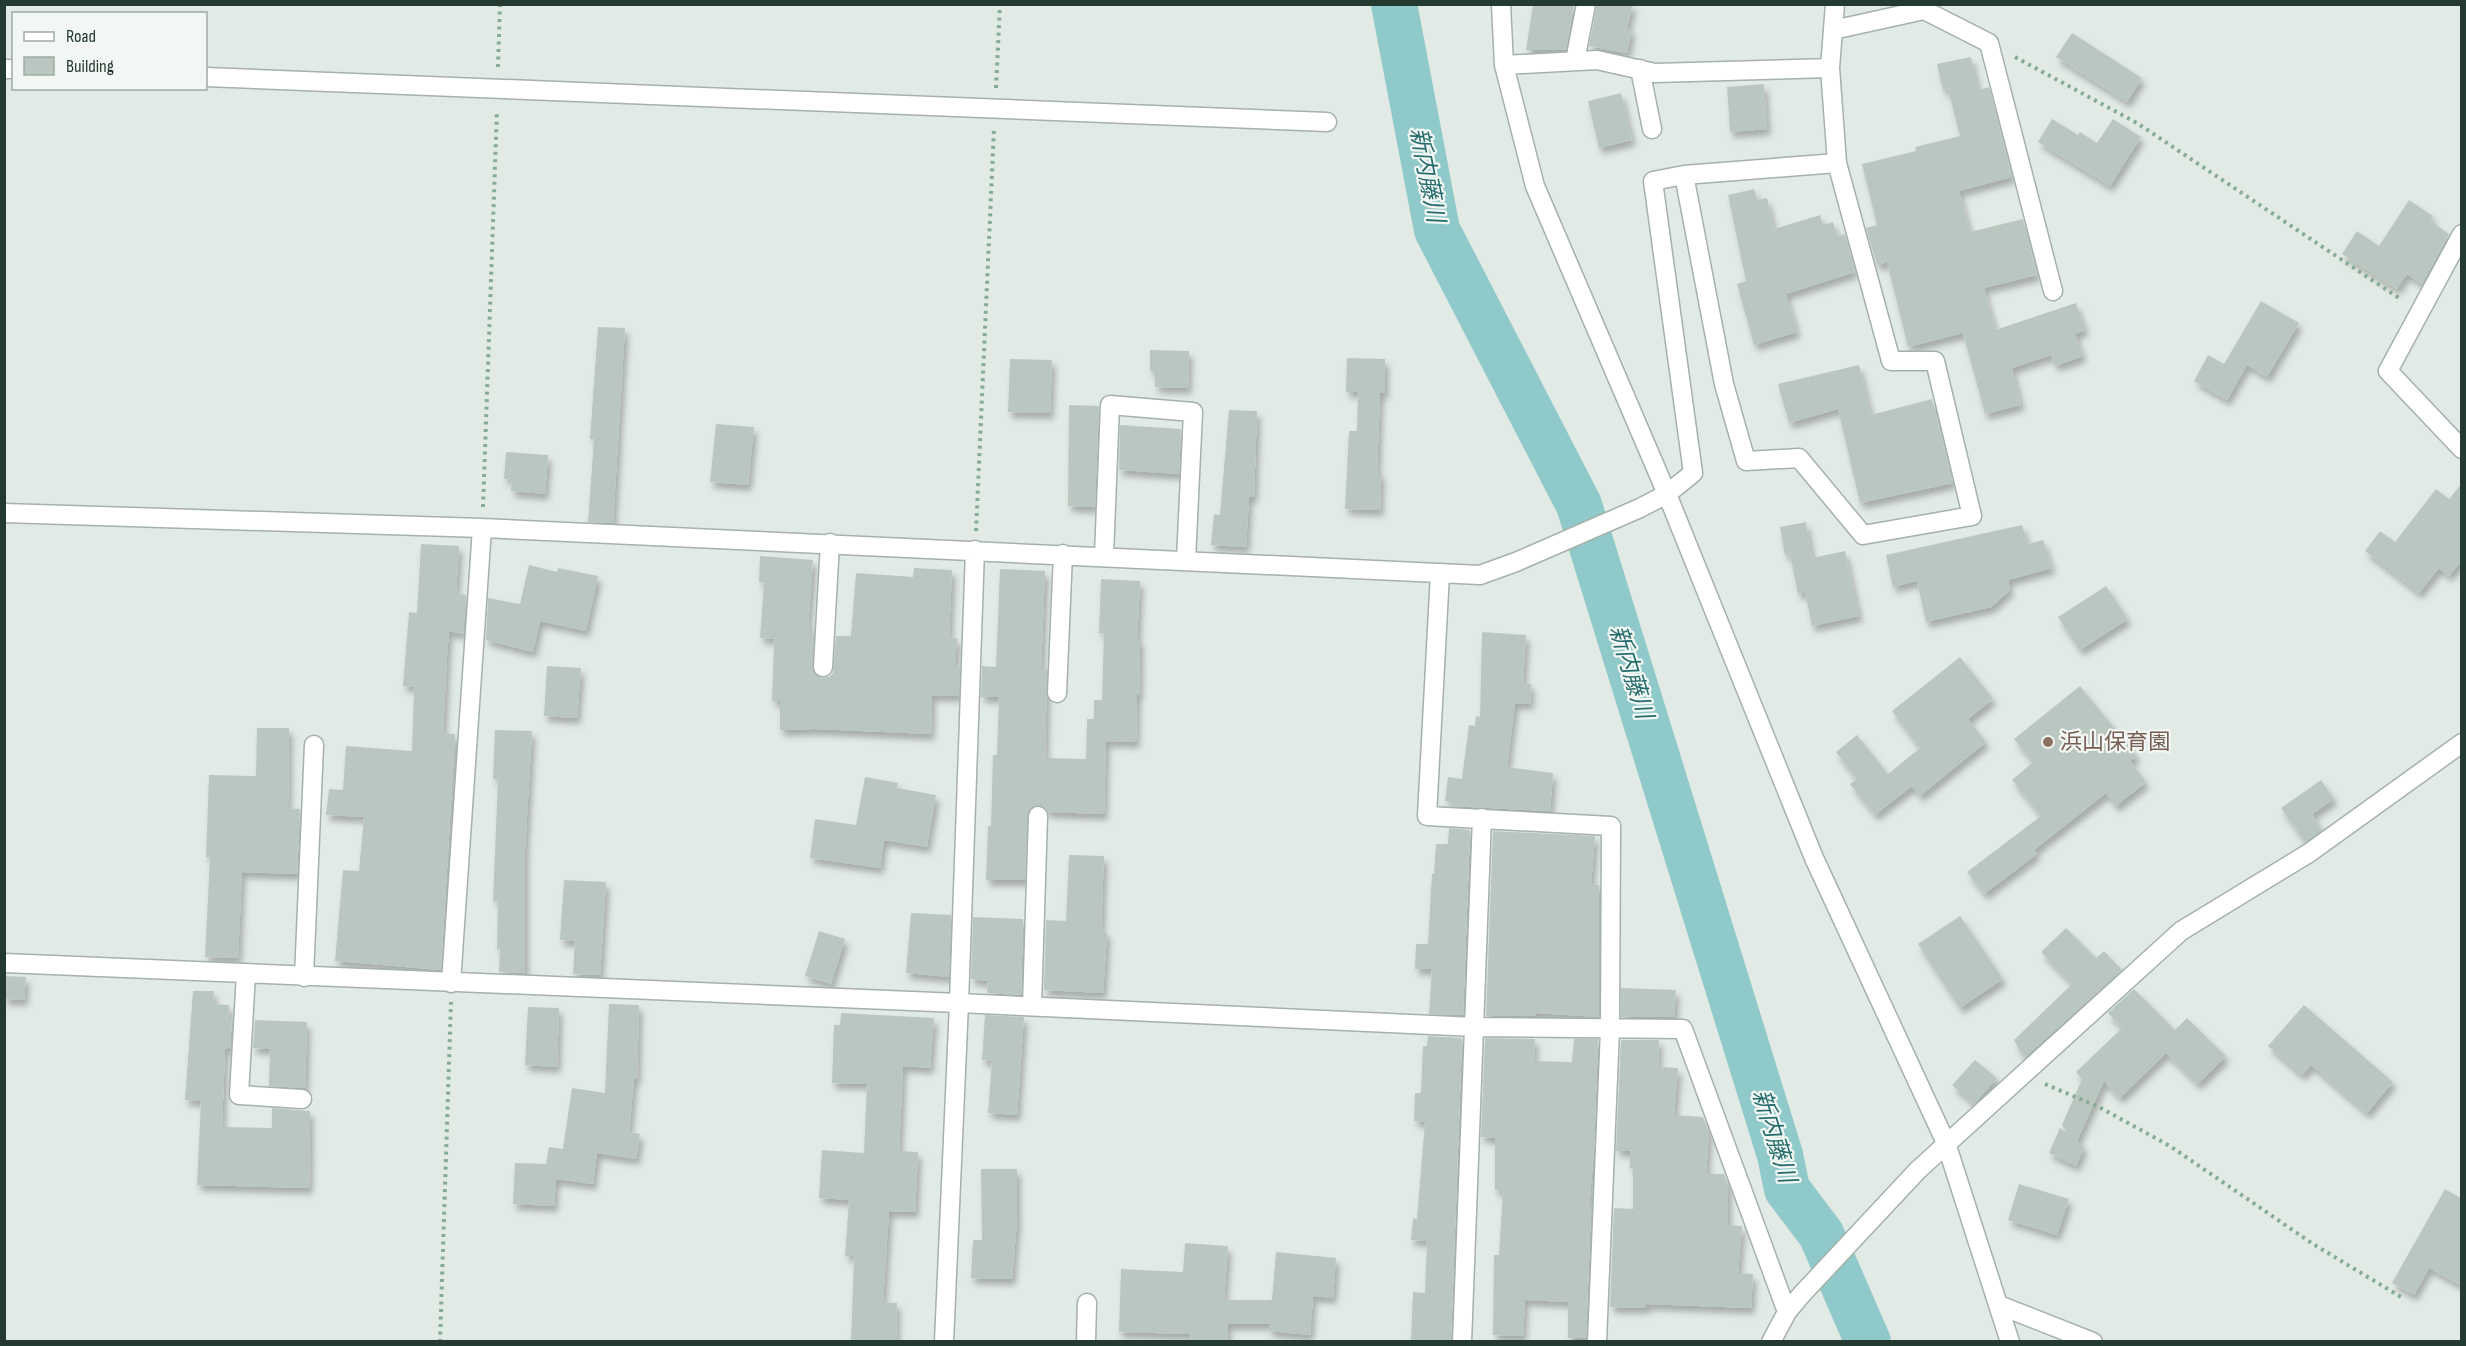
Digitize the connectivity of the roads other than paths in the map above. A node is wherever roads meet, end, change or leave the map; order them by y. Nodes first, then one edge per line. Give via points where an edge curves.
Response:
1 (1502, 4) edge
2 (1586, 4) edge
3 (1835, 4) edge
4 (1833, 30) junction
5 (1575, 61) junction
6 (1504, 64) junction
7 (1830, 68) junction
8 (1640, 69) junction
9 (207, 77) edge
10 (1328, 122) dead end
11 (1652, 129) dead end
12 (1837, 163) junction
13 (1684, 175) junction
14 (2462, 234) edge
15 (2456, 259) edge
16 (2053, 291) dead end
17 (2462, 449) edge
18 (1667, 494) junction
19 (4, 513) edge
20 (482, 528) junction
21 (830, 543) junction
22 (975, 550) junction
23 (1063, 554) junction
24 (1104, 556) junction
25 (1186, 560) junction
26 (1440, 573) junction
27 (823, 667) dead end
28 (1057, 693) dead end
29 (2462, 743) edge
30 (314, 745) dead end
31 (1038, 816) dead end
32 (1482, 818) junction
33 (4, 963) edge
34 (246, 974) junction
35 (304, 977) junction
36 (451, 983) junction
37 (959, 1003) junction
38 (1032, 1006) junction
39 (1475, 1027) junction
40 (1610, 1029) junction
41 (302, 1100) dead end
42 (1946, 1143) junction
43 (1087, 1304) dead end
44 (1999, 1305) junction
45 (1787, 1312) junction
46 (944, 1341) edge
47 (1086, 1341) edge
48 (1462, 1341) edge
49 (1597, 1341) edge
50 (1771, 1341) edge
51 (2010, 1341) edge
52 (2093, 1341) edge

1 - 6 street
2 - 5 street
3 - 4 street
4 - 7 street
4 - 16 street via 1924,10 1989,43
5 - 6 street
5 - 8 street via 1597,60
6 - 18 street via 1535,186
7 - 8 street via 1655,73
7 - 12 street
8 - 11 street
9 - 10 street
12 - 13 street
12 - 13 street via 1892,361 1935,361 1972,516 1863,535 1799,458 1746,461 1724,384
13 - 18 street via 1653,181 1693,473
14 - 15 street
15 - 17 street via 2420,312 2388,371
18 - 26 street via 1480,575
18 - 42 street via 1814,858
19 - 20 street
20 - 21 street
20 - 36 street
21 - 22 street
21 - 27 street
22 - 23 street
22 - 37 street
23 - 24 street
23 - 28 street
24 - 25 street
24 - 25 street via 1110,405 1193,412
25 - 26 street
26 - 32 street via 1427,816
29 - 42 street via 2309,854 2181,931
30 - 35 street
31 - 38 street
32 - 39 street
32 - 40 street via 1611,826
33 - 34 street
34 - 35 street
34 - 41 street via 239,1095
35 - 36 street
36 - 37 street
37 - 38 street
37 - 46 street
38 - 39 street
39 - 40 street
39 - 48 street
40 - 45 street via 1683,1029
40 - 49 street
42 - 44 street
42 - 45 street
43 - 47 street
44 - 51 street
44 - 52 street
45 - 50 street

